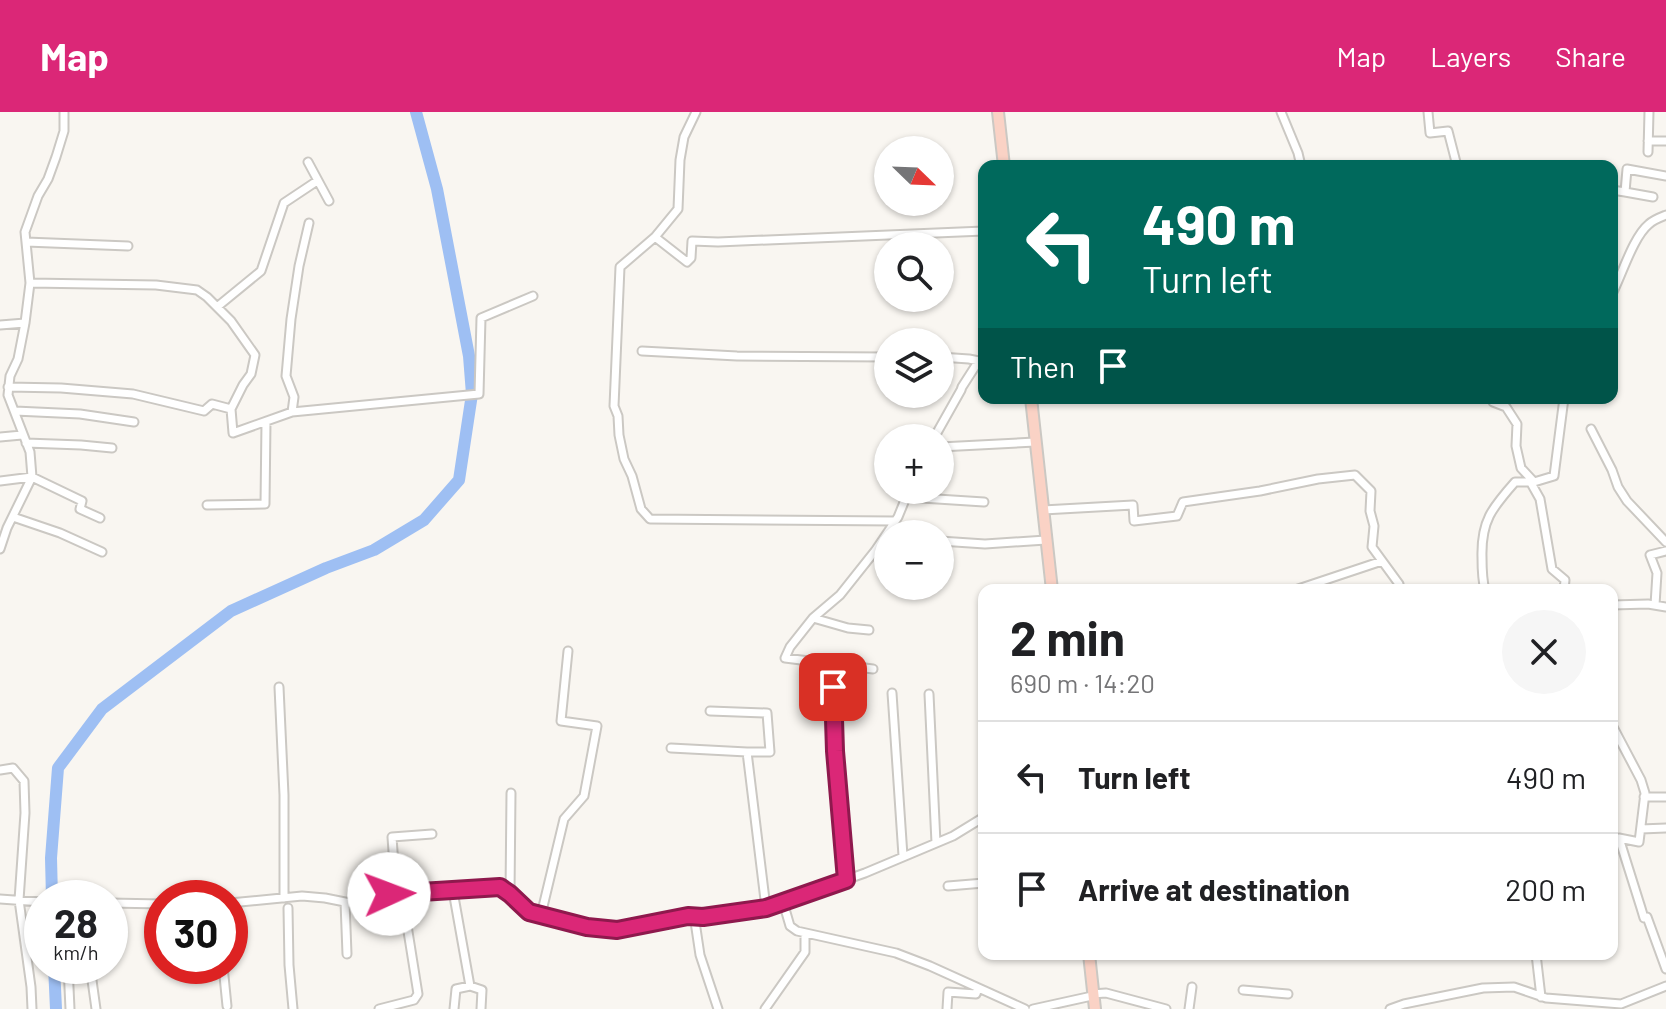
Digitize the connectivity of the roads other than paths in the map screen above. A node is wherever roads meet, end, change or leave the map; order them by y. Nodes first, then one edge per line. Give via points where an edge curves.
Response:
1 (64, 112) edge
2 (696, 112) edge
3 (998, 112) edge
4 (1281, 112) edge
5 (1428, 112) edge
6 (1649, 112) edge
7 (1648, 141) junction
8 (1666, 141) edge
9 (1648, 152) dead end
10 (1003, 160) edge
11 (1300, 160) edge
12 (1455, 160) edge
13 (308, 162) dead end
14 (1666, 176) edge
15 (317, 181) junction
16 (1618, 191) edge
17 (1625, 192) junction
18 (1653, 197) dead end
19 (329, 201) dead end
20 (1666, 215) edge
21 (309, 223) dead end
22 (978, 231) edge
23 (655, 237) junction
24 (26, 242) junction
25 (128, 246) dead end
26 (1618, 282) edge
27 (30, 283) junction
28 (533, 296) dead end
29 (217, 307) junction
30 (25, 323) junction
31 (0, 325) edge
32 (642, 351) dead end
33 (874, 357) edge
34 (954, 358) edge
35 (978, 361) edge
36 (978, 366) edge
37 (5, 393) edge
38 (1032, 404) edge
39 (1498, 404) edge
40 (1563, 404) edge
41 (231, 409) junction
42 (15, 411) junction
43 (292, 412) junction
44 (134, 422) dead end
45 (266, 422) junction
46 (942, 424) edge
47 (1591, 429) dead end
48 (0, 437) edge
49 (24, 439) junction
50 (1035, 442) junction
51 (954, 446) edge
52 (112, 448) dead end
53 (32, 477) junction
54 (0, 481) edge
55 (1532, 483) junction
56 (954, 499) edge
57 (984, 502) dead end
58 (207, 505) dead end
59 (1043, 510) junction
60 (13, 517) junction
61 (100, 518) dead end
62 (874, 521) edge
63 (3, 528) edge
64 (1046, 540) junction
65 (954, 542) edge
66 (1666, 542) edge
67 (0, 549) edge
68 (1666, 551) edge
69 (102, 552) dead end
70 (874, 552) edge
71 (1382, 561) junction
72 (1051, 584) edge
73 (1313, 584) edge
74 (1399, 584) edge
75 (1484, 584) edge
76 (1565, 584) edge
77 (1618, 605) edge
78 (1655, 605) junction
79 (1666, 607) edge
80 (813, 618) junction
81 (869, 630) dead end
82 (568, 651) dead end
83 (873, 669) dead end
84 (279, 687) dead end
85 (833, 687) dead end
86 (892, 693) dead end
87 (929, 694) dead end
88 (710, 711) dead end
89 (1618, 736) edge
90 (671, 748) dead end
91 (747, 752) junction
92 (0, 770) edge
93 (511, 793) dead end
94 (1644, 797) junction
95 (1666, 797) edge
96 (978, 821) edge
97 (1666, 828) edge
98 (1641, 829) junction
99 (432, 834) dead end
100 (936, 843) junction
101 (903, 856) junction
102 (846, 880) junction
103 (978, 884) edge
104 (948, 886) dead end
105 (453, 891) junction
106 (399, 894) junction
107 (510, 894) junction
108 (284, 898) junction
109 (0, 899) edge
110 (19, 900) junction
111 (24, 900) edge
112 (248, 901) edge
113 (345, 902) junction
114 (783, 902) junction
115 (288, 908) dead end
116 (766, 908) junction
117 (541, 915) junction
118 (694, 915) junction
119 (805, 934) junction
120 (347, 954) dead end
121 (1089, 960) edge
122 (1537, 960) edge
123 (1666, 969) edge
124 (69, 984) edge
125 (93, 984) edge
126 (225, 984) edge
127 (470, 986) junction
128 (1666, 986) edge
129 (1192, 987) dead end
130 (978, 988) junction
131 (1243, 990) dead end
132 (1288, 994) dead end
133 (1092, 995) junction
134 (1541, 997) junction
135 (227, 1006) dead end
136 (384, 1008) edge
137 (32, 1009) edge
138 (70, 1009) edge
139 (96, 1009) edge
140 (293, 1009) edge
141 (454, 1009) edge
142 (481, 1009) edge
143 (718, 1009) edge
144 (765, 1009) edge
145 (947, 1009) edge
146 (1025, 1009) edge
147 (1033, 1009) edge
148 (1095, 1009) edge
149 (1166, 1009) edge
150 (1189, 1009) edge
151 (1390, 1009) edge

1 - 24 street via 64,131 31,214
2 - 23 street via 684,137 678,209
3 - 10 main road
4 - 11 street
5 - 12 street via 1430,133 1448,131
6 - 7 street
7 - 8 street
7 - 9 street
13 - 15 street
14 - 17 street via 1627,169
15 - 19 street
15 - 29 street via 284,203 261,271
16 - 17 street
17 - 18 street
20 - 26 street via 1647,225
21 - 43 street via 287,362
22 - 23 street via 692,241 687,262
23 - 62 street via 620,267 614,406 641,509 650,519
24 - 25 street
24 - 27 street
27 - 29 street via 177,287 197,290
27 - 30 street
28 - 43 street via 481,318 479,394
29 - 41 street via 255,355 251,374
30 - 31 street
30 - 37 street
32 - 33 street
34 - 35 street
36 - 46 street
37 - 41 street via 61,388 133,394 204,411 212,404
37 - 42 street
38 - 50 main road
39 - 55 street via 1517,424 1521,468
40 - 55 street via 1554,476
41 - 45 street via 233,433
42 - 44 street
42 - 49 street
43 - 45 street
45 - 58 street via 265,504
47 - 66 street via 1627,501
48 - 49 street
49 - 52 street
49 - 53 street
50 - 51 street
50 - 59 main road
53 - 54 street
53 - 60 street
53 - 61 street via 82,501 80,509
55 - 75 street via 1515,482 1496,503 1481,534
55 - 76 street via 1540,499 1552,569
56 - 57 street
59 - 64 main road
59 - 71 street via 1133,505 1134,521 1163,518 1177,516 1183,502 1355,475 1371,491 1372,547
60 - 63 street
60 - 69 street
63 - 67 street
64 - 65 street
64 - 72 main road
68 - 78 street via 1650,555 1657,573
70 - 80 street via 840,595
71 - 73 street
71 - 74 street
77 - 78 street
78 - 79 street
80 - 81 street
80 - 83 street via 785,658
82 - 117 street via 561,721 597,726 584,796 564,819
84 - 108 street
85 - 102 street
86 - 101 street
87 - 100 street
88 - 91 street via 767,713 770,752
89 - 94 street
90 - 91 street
91 - 116 street
92 - 110 street via 13,768 24,781
93 - 107 street
94 - 95 street
94 - 98 street
96 - 100 street
97 - 98 street
98 - 123 street via 1639,842 1619,838
99 - 106 street via 392,837
100 - 101 street
101 - 102 street
102 - 114 street
103 - 104 street
105 - 106 street
105 - 107 street via 500,887
105 - 127 street
106 - 113 street
106 - 136 street via 418,994 414,1000
107 - 117 street via 529,912
108 - 112 street
108 - 113 street
109 - 110 street
110 - 111 street
110 - 137 street
113 - 120 street
114 - 116 street
114 - 119 street via 790,926
115 - 140 street
116 - 118 street
117 - 118 street via 617,930
118 - 143 street via 700,955
119 - 130 street via 896,953
119 - 144 street via 805,952
121 - 133 main road
122 - 134 street
124 - 138 street
125 - 139 street
126 - 135 street
127 - 141 street via 456,989
127 - 142 street via 482,990
128 - 134 street via 1621,1004
129 - 150 street
130 - 145 street via 976,994 948,992
130 - 146 street
131 - 132 street
133 - 147 street
133 - 148 main road
133 - 149 street via 1106,993
134 - 151 street via 1514,987 1483,988

